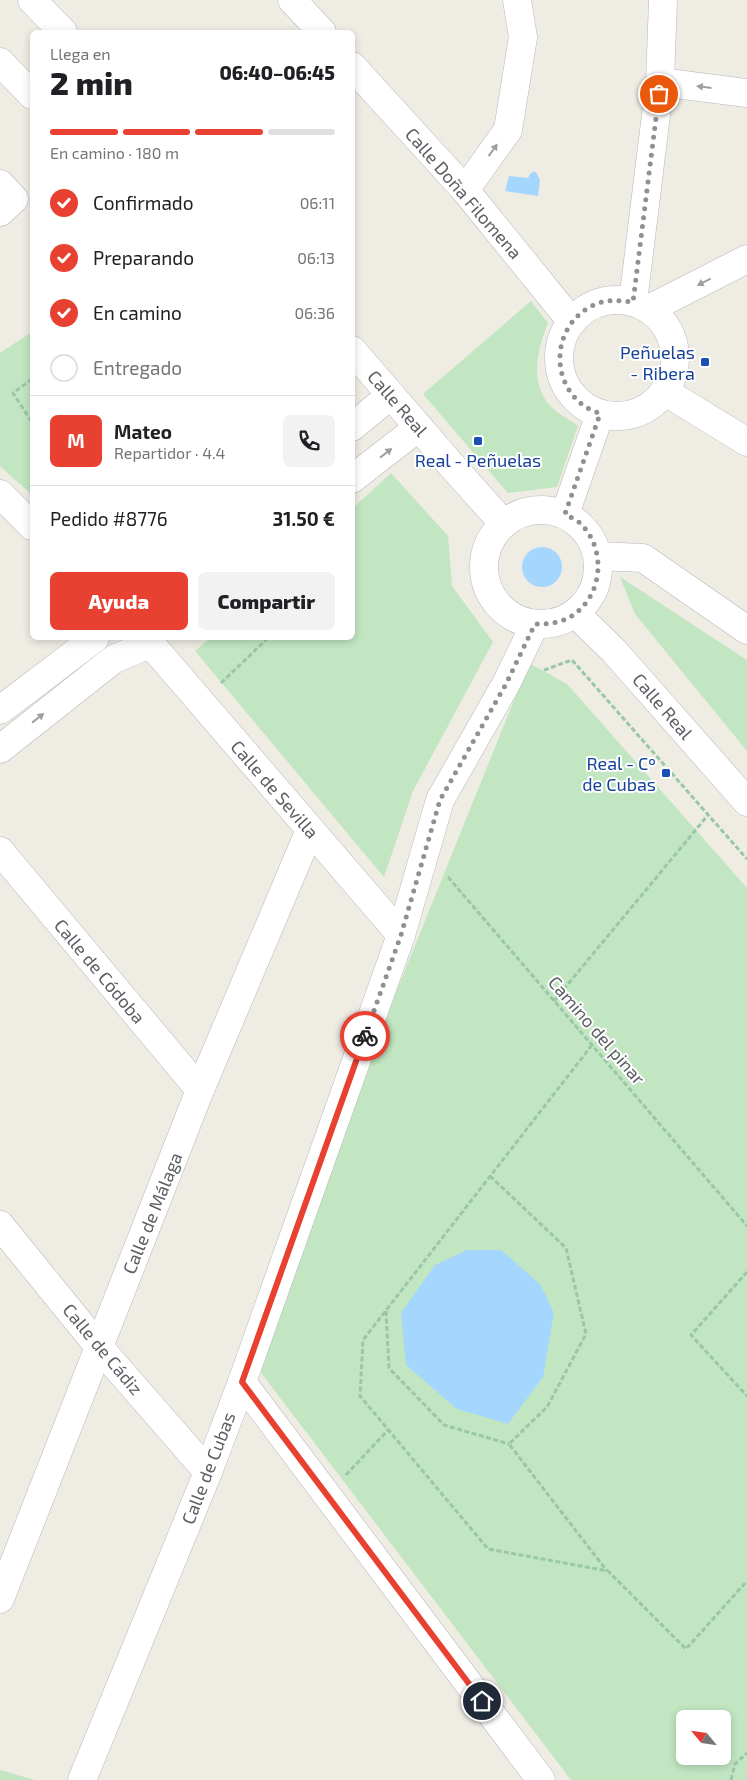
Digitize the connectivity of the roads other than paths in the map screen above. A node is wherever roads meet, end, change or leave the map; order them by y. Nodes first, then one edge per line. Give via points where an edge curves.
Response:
1 (32, 0) edge
2 (292, 0) edge
3 (517, 0) edge
4 (663, 0) edge
5 (61, 30) edge
6 (320, 30) edge
7 (0, 62) edge
8 (355, 69) edge
9 (660, 82) junction
10 (30, 93) edge
11 (747, 93) edge
12 (0, 184) edge
13 (465, 190) junction
14 (0, 212) edge
15 (747, 259) edge
16 (641, 306) junction
17 (572, 322) junction
18 (355, 353) edge
19 (664, 391) junction
20 (391, 395) junction
21 (600, 414) junction
22 (355, 425) edge
23 (419, 427) junction
24 (747, 442) edge
25 (355, 477) edge
26 (0, 494) edge
27 (565, 514) junction
28 (503, 523) junction
29 (30, 524) edge
30 (598, 556) junction
31 (575, 613) junction
32 (535, 624) junction
33 (747, 630) edge
34 (92, 640) edge
35 (118, 640) edge
36 (152, 641) edge
37 (0, 710) edge
38 (0, 749) edge
39 (747, 802) edge
40 (310, 830) junction
41 (0, 851) edge
42 (401, 935) junction
43 (200, 1090) junction
44 (0, 1225) edge
45 (99, 1347) junction
46 (242, 1382) junction
47 (208, 1472) junction
48 (0, 1598) edge
49 (82, 1780) edge
50 (541, 1780) edge

1 - 5 street
2 - 6 street
13 -> 3 street via 508,130 523,37
4 - 9 street
7 - 10 street
8 - 13 street, Calle Doña Filomena
11 -> 9 street
9 - 16 street
12 - 14 street via 14,199
13 - 17 street, Calle Doña Filomena
15 -> 16 street
16 - 17 street via 616,300 599,303 584,310
16 - 19 street via 663,322 672,338 675,356 672,375
17 - 21 street via 562,338 559,356 561,375 583,406
18 - 20 street, Calle Real
19 - 21 street via 652,404 636,413
19 - 24 street
20 - 22 street
20 - 23 street, Calle Real
21 - 27 street
25 -> 23 street
23 - 28 street, Calle Real
26 - 29 street
27 - 28 street via 533,510 514,515
27 - 30 street via 581,524 592,539
28 - 32 street via 486,551 486,584 504,611 518,620
30 - 31 street via 595,588
30 - 33 street via 643,558
31 - 32 street via 556,622
31 - 39 street, Calle Real via 614,651
32 - 42 street, Calle de Cubas via 506,684 440,800
34 - 37 street
35 - 36 street via 136,648
38 -> 36 street via 114,659
36 - 40 street, Calle de Sevilla
40 - 42 street, Calle de Sevilla
40 - 43 street, Calle de Málaga
41 - 43 street, Calle de Códoba
42 - 46 street, Calle de Cubas
43 - 45 street, Calle de Málaga
44 - 45 street, Calle de Cádiz
45 - 47 street, Calle de Cádiz
45 - 48 street, Calle de Málaga
46 - 47 street, Calle de Cubas
46 - 50 street
47 - 49 street, Calle de Cubas

